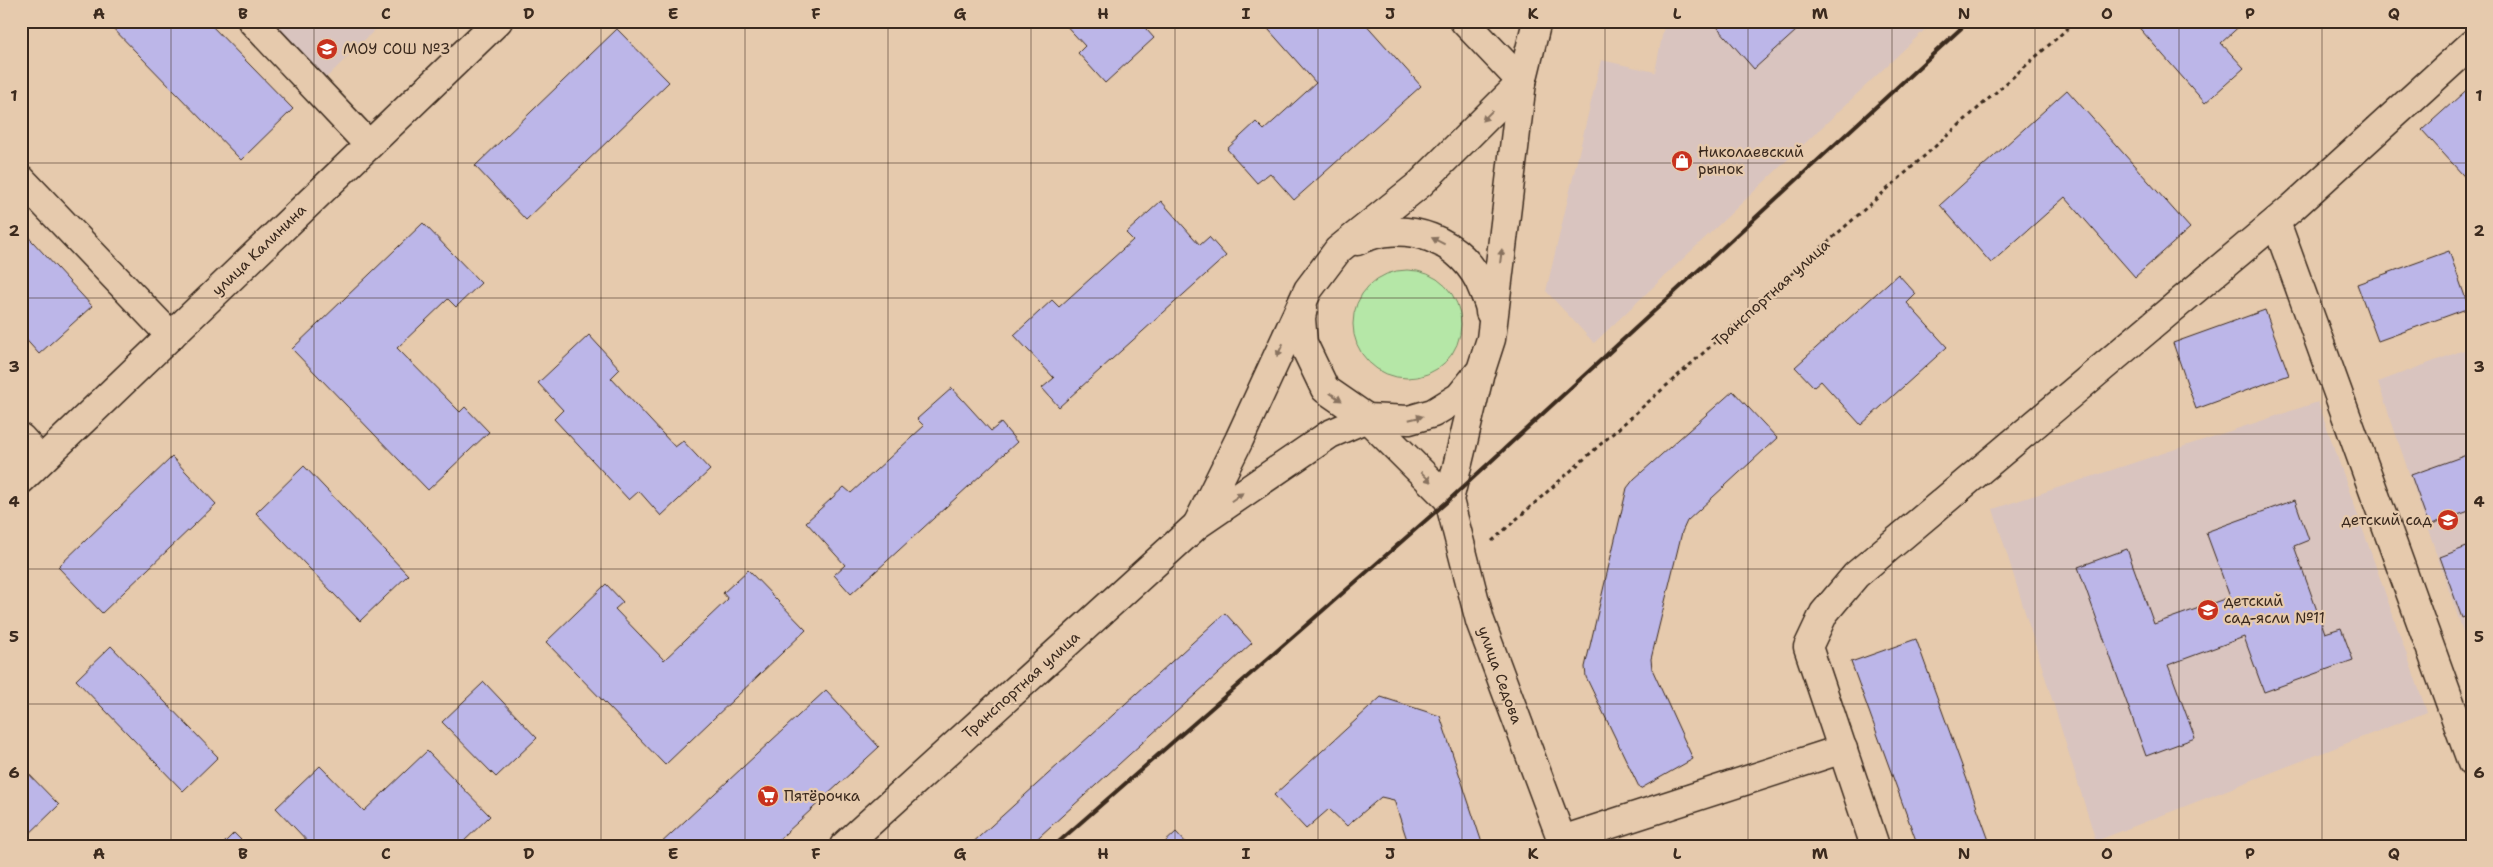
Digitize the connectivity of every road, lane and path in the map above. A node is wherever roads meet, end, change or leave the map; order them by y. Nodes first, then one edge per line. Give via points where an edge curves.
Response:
1 (252, 21) edge
2 (498, 21) edge
3 (1464, 21) edge
4 (1537, 21) edge
5 (2076, 21) edge
6 (2472, 44) edge
7 (1522, 82) junction
8 (369, 145) junction
9 (21, 179) edge
10 (2276, 222) junction
11 (1338, 250) junction
12 (1308, 290) junction
13 (171, 336) junction
14 (1490, 339) junction
15 (1481, 370) junction
16 (1367, 418) junction
17 (21, 438) edge
18 (41, 460) junction
19 (21, 480) edge
20 (1448, 500) junction
21 (1197, 524) junction
22 (1466, 565) junction
23 (1843, 750) junction
24 (2472, 763) edge
25 (1563, 843) edge
26 (844, 846) edge
27 (1874, 846) edge

1 - 8 main road
2 - 8 main road, улица Калинина
3 - 7 main road
4 - 7 main road
5 - 22 path, Транспортная улица
6 - 10 main road
7 -> 11 main road via 1420,184
14 -> 7 main road
8 - 13 main road, улица Калинина
9 - 13 main road
10 - 23 main road via 1856,575 1824,613 1808,647
10 - 24 main road
11 - 12 main road
14 -> 11 main road via 1490,309 1479,280 1464,259 1437,240 1404,230 1371,233
12 -> 16 main road, улица Седова via 1301,318 1303,343 1326,389
12 -> 21 main road
13 - 18 main road, улица Калинина
14 - 15 main road, улица Седова
16 -> 15 main road via 1408,420 1433,413 1460,397
15 - 20 main road, улица Седова
16 -> 20 main road, улица Седова
21 -> 16 main road via 1330,434
17 - 18 main road
18 - 19 main road, улица Калинина
20 - 22 main road, улица Седова
21 - 26 main road, Транспортная улица
22 - 25 main road, улица Седова via 1480,621
23 - 25 main road
23 - 27 main road

